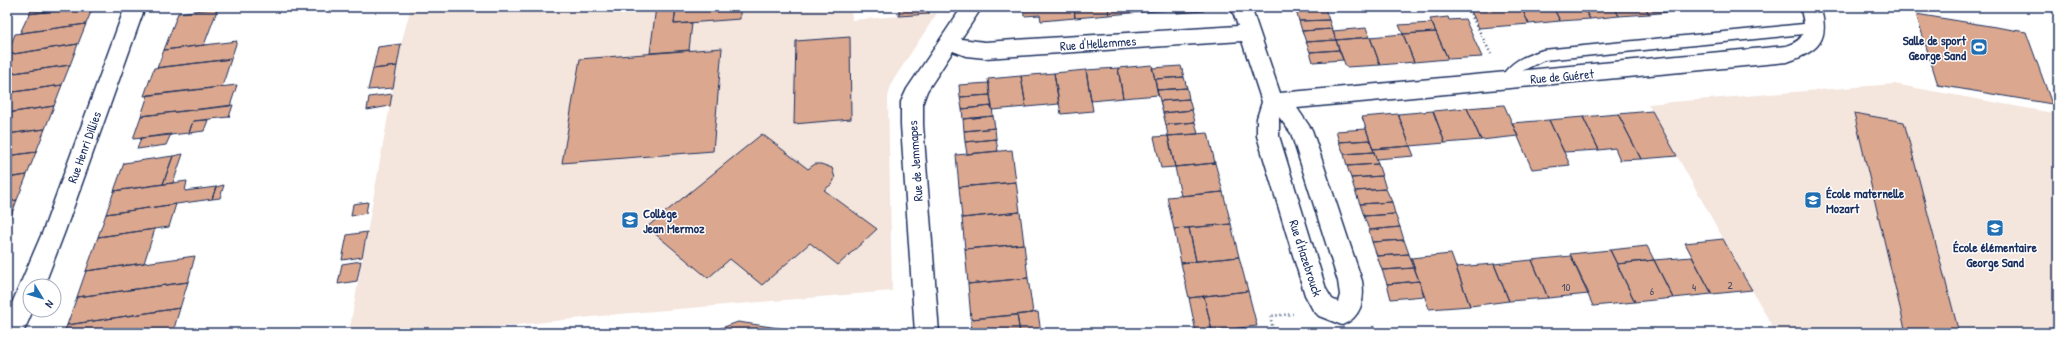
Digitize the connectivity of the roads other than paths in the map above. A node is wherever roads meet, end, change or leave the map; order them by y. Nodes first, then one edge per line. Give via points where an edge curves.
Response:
1 (135, 7) edge
2 (972, 7) edge
3 (1242, 7) edge
4 (1810, 7) edge
5 (1249, 33) junction
6 (948, 42) junction
7 (1273, 102) junction
8 (35, 278) edge
9 (22, 308) edge
10 (11, 333) edge
11 (927, 333) edge

1 - 8 street, Rue Henri Dillies
2 - 6 street, Rue de Jemmapes
3 - 5 street
4 - 7 street, Rue de Guéret via 1814,28 1811,41 1804,49 1788,54
5 - 6 street, Rue d'Hellemmes via 985,50 966,48
5 - 7 street
6 - 11 street, Rue de Jemmapes via 917,89 912,102
7 - 7 street, Rue d'Hazebrouck via 1290,114 1301,130 1350,281 1353,296 1351,306 1342,314 1329,311 1319,300 1314,289 1268,136 1268,118
9 - 10 street

